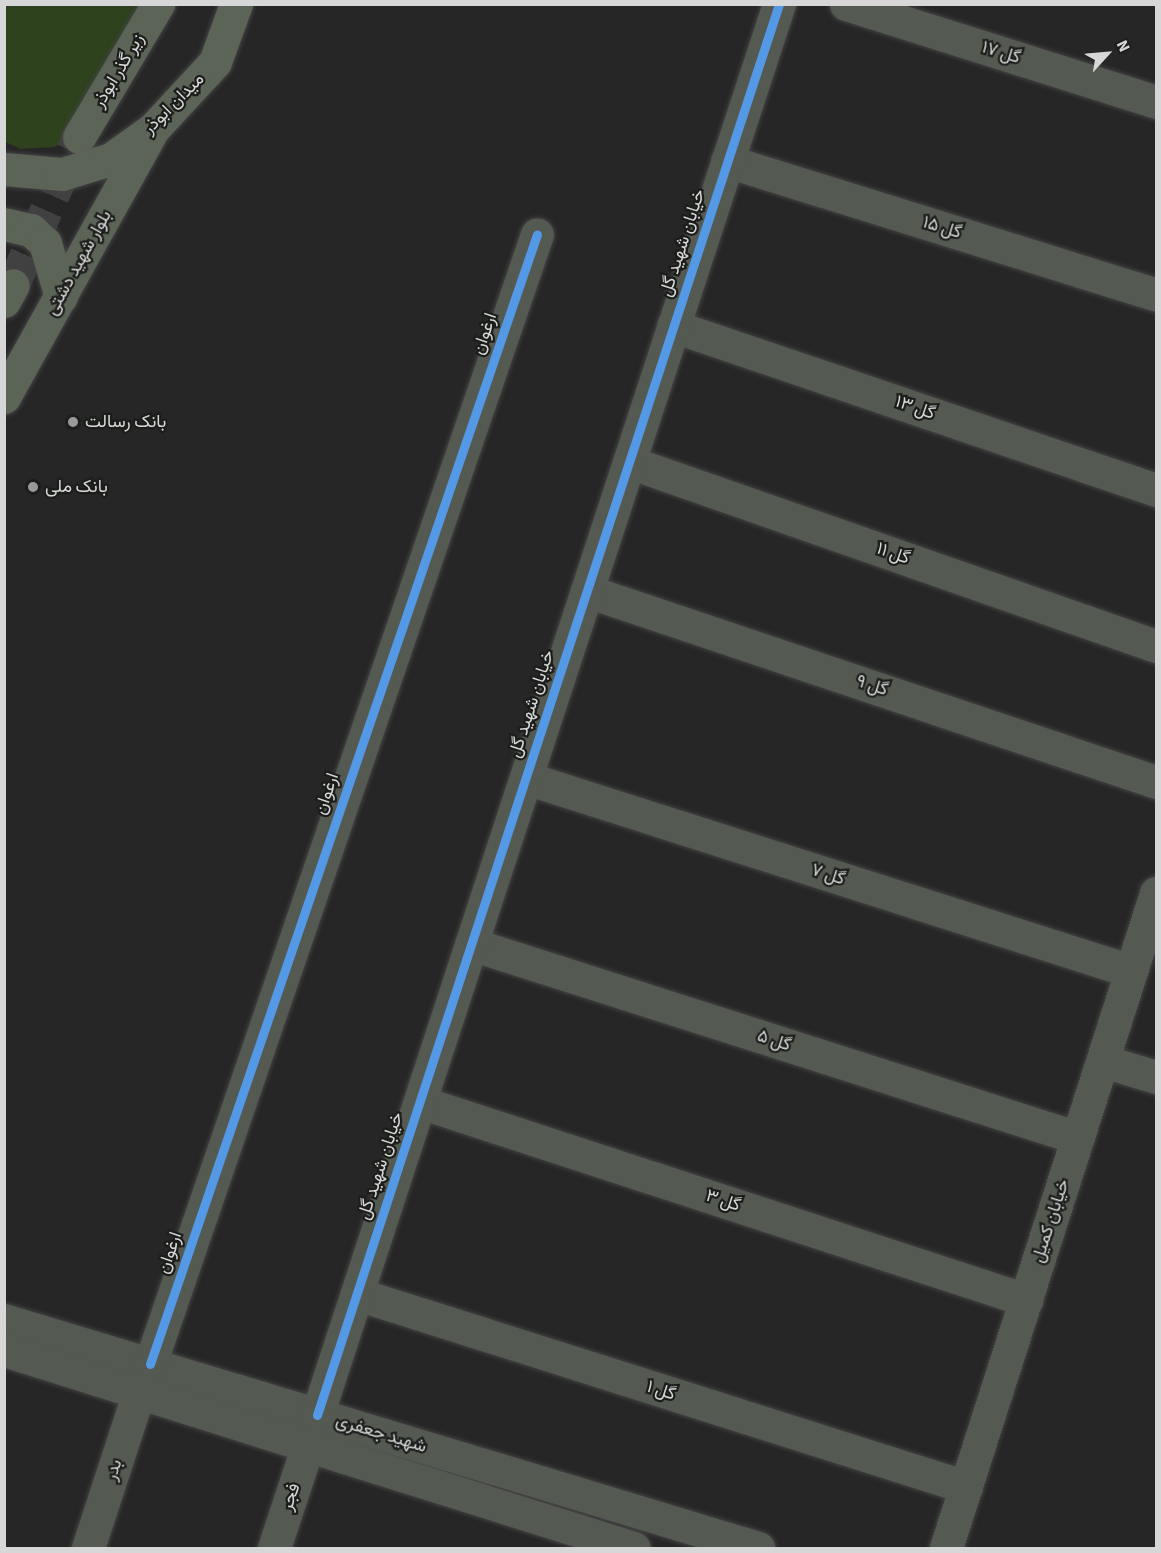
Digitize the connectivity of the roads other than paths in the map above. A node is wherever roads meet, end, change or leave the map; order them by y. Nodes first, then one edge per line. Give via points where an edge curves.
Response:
1 (158, 4) edge
2 (236, 4) edge
3 (779, 4) edge
4 (846, 4) edge
5 (1156, 102) edge
6 (153, 129) junction
7 (79, 137) tunnel mouth
8 (728, 161) junction
9 (4, 169) edge
10 (4, 224) edge
11 (537, 234) dead end
12 (1156, 295) edge
13 (61, 297) junction
14 (674, 326) junction
15 (4, 397) edge
16 (629, 462) junction
17 (1156, 490) edge
18 (587, 591) junction
19 (1156, 646) edge
20 (526, 778) junction
21 (1156, 782) edge
22 (1156, 893) edge
23 (471, 944) junction
24 (1131, 971) junction
25 (1102, 1062) junction
26 (1156, 1077) edge
27 (420, 1102) junction
28 (1078, 1138) junction
29 (357, 1294) junction
30 (1026, 1300) junction
31 (4, 1320) edge
32 (4, 1350) edge
33 (144, 1378) junction
34 (317, 1415) junction
35 (308, 1445) junction
36 (966, 1487) junction
37 (707, 1541) edge
38 (88, 1548) edge
39 (274, 1548) edge
40 (634, 1548) edge
41 (758, 1548) edge
42 (946, 1548) edge

1 - 7 main road, زیر گذر ابوذر
2 - 6 main road, میدان ابوذر via 215,62
3 - 8 street, خیابان شهید گل
4 - 5 street, گل ۱۷
6 - 9 main road, میدان ابوذر via 111,159 62,174
6 - 13 main road, بلوار شهید دشتی
8 - 12 street, گل ۱۵
8 - 14 street, خیابان شهید گل
10 - 13 main road via 31,230 45,243
11 - 33 street, ارغوان
13 - 15 main road, بلوار شهید دشتی
14 - 16 street, خیابان شهید گل
14 - 17 street, گل ۱۳
16 - 18 street, خیابان شهید گل
16 - 19 street, گل ۱۱
18 - 20 street, خیابان شهید گل
18 - 21 street, گل ۹
20 - 23 street, خیابان شهید گل
20 - 24 street, گل ۷
22 - 24 street, خیابان کمیل
23 - 27 street, خیابان شهید گل
23 - 28 street, گل ۵
24 - 25 street, خیابان کمیل
25 - 26 street
25 - 28 street, خیابان کمیل
27 - 29 street, خیابان شهید گل
27 - 30 street, گل ۳
28 - 30 street, خیابان کمیل
29 - 34 street, خیابان شهید گل
29 - 36 street, گل ۱
30 - 36 street, خیابان کمیل
31 - 33 street, شهید جعفری
32 - 33 street, شهید جعفری
33 - 34 street, شهید جعفری
33 - 35 street, شهید جعفری
33 - 38 street, بدر
34 - 37 street, شهید جعفری
35 - 39 street, فجر
35 - 40 street, شهید جعفری
36 - 42 street, خیابان کمیل
37 - 41 street, شهید جعفری

